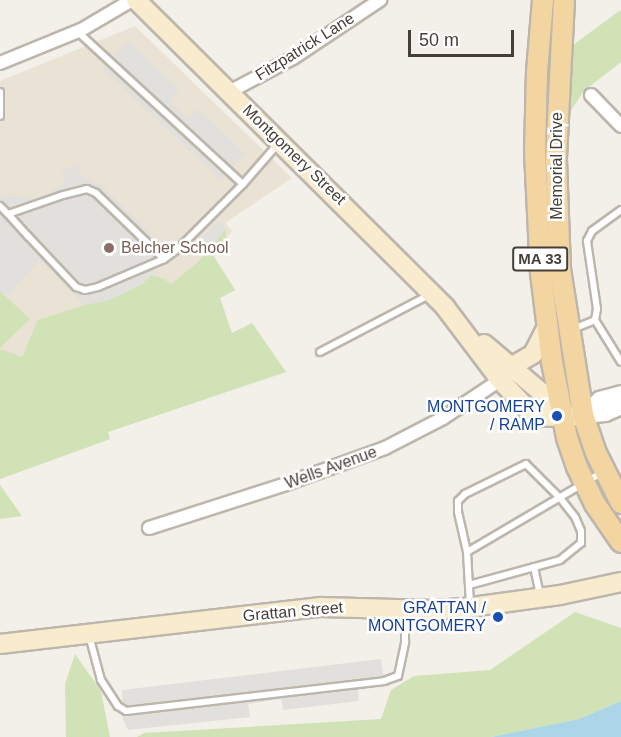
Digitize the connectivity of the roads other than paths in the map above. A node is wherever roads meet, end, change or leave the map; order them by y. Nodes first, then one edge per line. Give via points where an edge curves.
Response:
1 (134, 0) edge
2 (380, 0) edge
3 (543, 0) edge
4 (564, 0) edge
5 (78, 31) junction
6 (0, 63) edge
7 (0, 92) edge
8 (229, 92) junction
9 (591, 95) dead end
10 (0, 116) edge
11 (621, 126) edge
12 (280, 142) junction
13 (243, 184) junction
14 (0, 206) edge
15 (621, 210) edge
16 (8, 214) junction
17 (164, 259) junction
18 (432, 294) junction
19 (595, 320) junction
20 (547, 327) junction
21 (569, 330) junction
22 (320, 352) dead end
23 (621, 362) edge
24 (505, 374) junction
25 (621, 393) edge
26 (621, 406) edge
27 (583, 415) junction
28 (563, 417) junction
29 (604, 471) junction
30 (584, 483) junction
31 (560, 498) junction
32 (621, 503) edge
33 (615, 523) edge
34 (149, 528) dead end
35 (621, 542) edge
36 (467, 552) junction
37 (534, 567) junction
38 (621, 582) edge
39 (469, 585) junction
40 (540, 598) junction
41 (471, 608) junction
42 (405, 609) junction
43 (89, 634) junction
44 (0, 644) edge

1 - 5 street
1 - 8 main road, Montgomery Street
2 - 8 street, Fitzpatrick Lane via 293,58
3 - 20 main road, Memorial Drive / MA 33 via 535,152
4 - 21 main road, Memorial Drive / MA 33 via 555,196
5 - 6 street
5 - 13 lane
7 - 10 lane
8 - 12 main road, Montgomery Street
9 - 11 street
12 - 13 lane
12 - 18 main road, Montgomery Street
13 - 17 lane
14 - 16 lane
15 - 19 lane via 592,231 586,241 597,309
16 - 17 lane via 87,189 96,193
16 - 17 lane via 76,287 85,290
18 - 22 lane
18 - 24 main road, Montgomery Street
19 - 21 lane
19 - 23 lane
20 - 24 main road via 533,354
20 - 28 main road, Memorial Drive / MA 33
21 - 27 main road, Memorial Drive / MA 33
24 - 28 main road, Montgomery Street via 541,392
24 - 28 main road, Montgomery Street via 513,395 535,417
24 - 34 street, Wells Avenue via 443,418 385,448
25 - 27 street via 599,399
26 - 27 street via 605,413
27 - 28 main road
27 - 29 main road, Memorial Drive / MA 33
28 - 30 main road, Memorial Drive / MA 33
29 - 30 lane
29 - 32 main road, Memorial Drive / MA 33
30 - 31 lane
30 - 33 main road, Memorial Drive / MA 33
31 - 36 lane
31 - 36 lane via 526,464 465,494 457,505
31 - 37 lane via 575,517 581,543 560,560
33 - 35 main road, Memorial Drive / MA 33
36 - 39 lane
37 - 39 lane
37 - 40 lane
38 - 40 main road, Grattan Street
39 - 41 lane
40 - 41 main road, Grattan Street
41 - 42 main road, Grattan Street
42 - 43 main road, Grattan Street via 321,607
42 - 43 lane via 405,642 398,676 384,681 126,711 118,706 101,680
43 - 44 main road, Grattan Street

